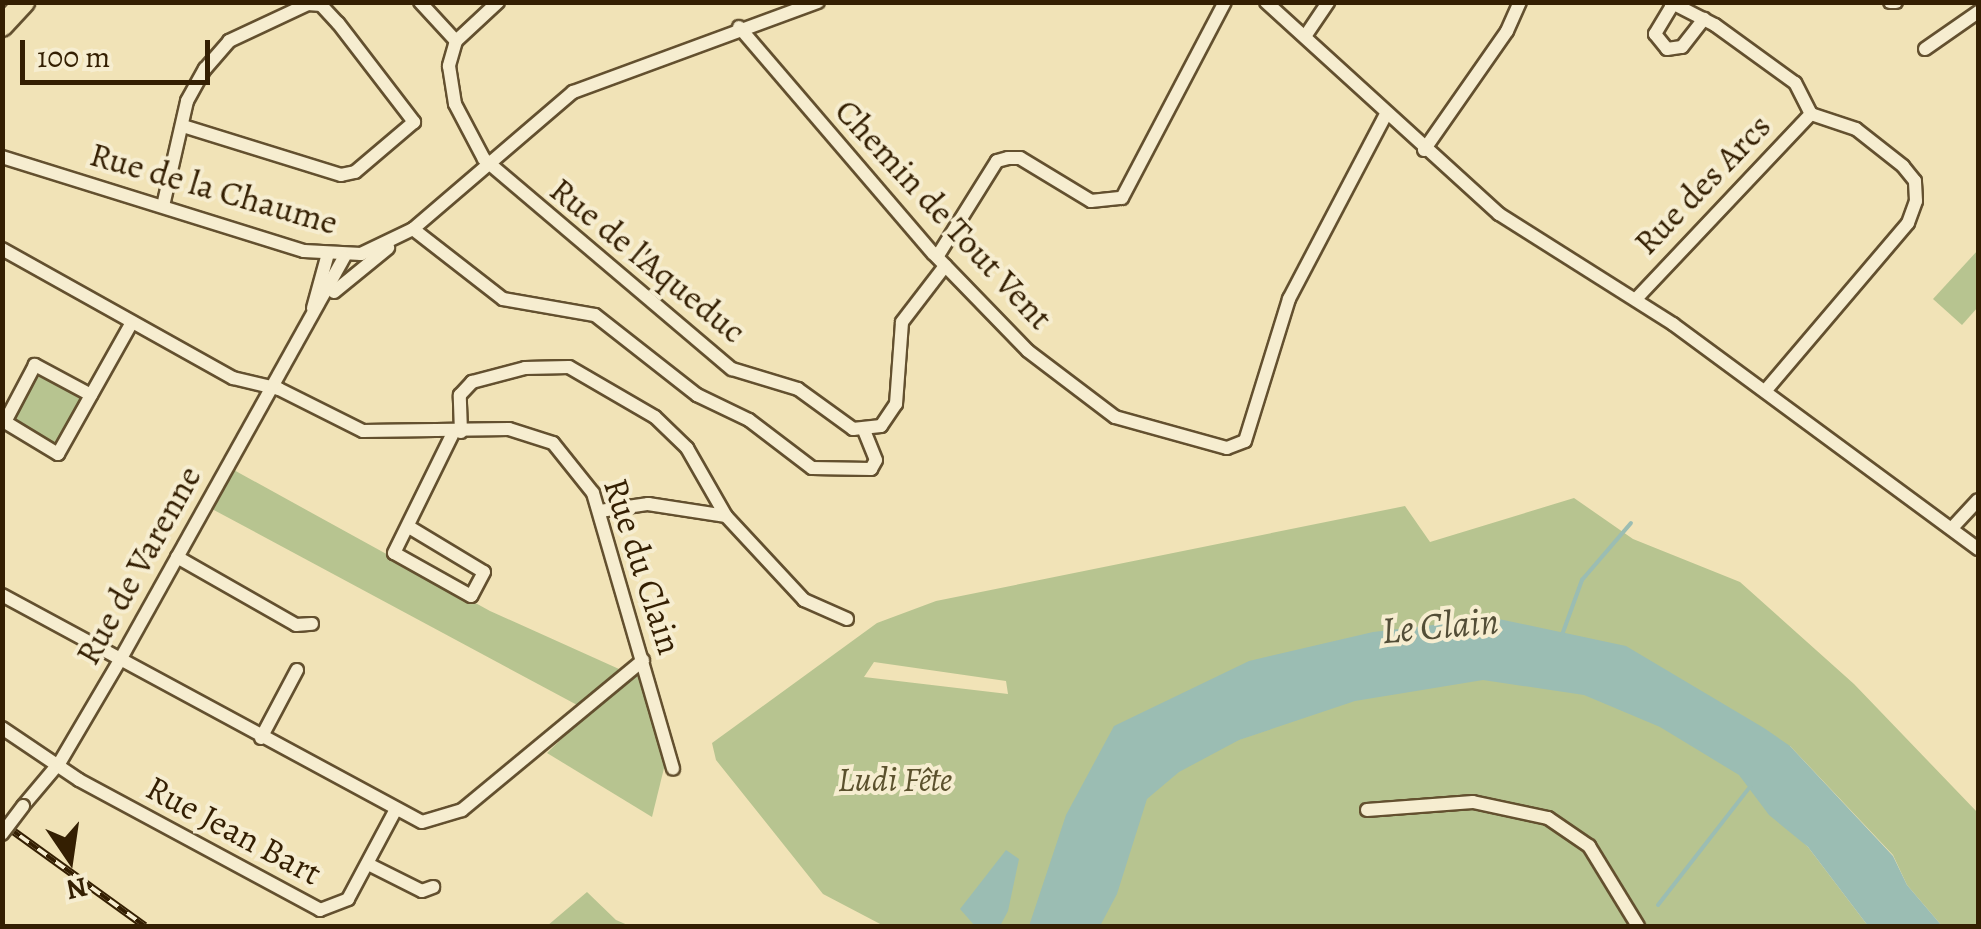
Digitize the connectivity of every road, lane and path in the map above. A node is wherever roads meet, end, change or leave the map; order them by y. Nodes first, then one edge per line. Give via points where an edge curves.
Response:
1 (24, 2) edge
2 (420, 2) edge
3 (498, 2) edge
4 (818, 2) edge
5 (1225, 2) edge
6 (1266, 2) edge
7 (1328, 2) edge
8 (1520, 2) edge
9 (1672, 3) edge
10 (1691, 7) edge
11 (1978, 12) edge
12 (1704, 19) junction
13 (2, 26) edge
14 (740, 26) junction
15 (1306, 35) junction
16 (456, 41) junction
17 (1925, 49) dead end
18 (1811, 114) junction
19 (1385, 116) junction
20 (186, 127) junction
21 (1424, 150) junction
22 (2, 157) edge
23 (490, 167) junction
24 (163, 206) junction
25 (408, 233) junction
26 (2, 249) edge
27 (327, 257) junction
28 (344, 257) junction
29 (941, 262) junction
30 (1636, 299) junction
31 (312, 316) junction
32 (132, 322) junction
33 (272, 390) junction
34 (1766, 390) junction
35 (91, 395) junction
36 (864, 431) junction
37 (457, 433) junction
38 (1978, 500) edge
39 (600, 511) junction
40 (726, 516) junction
41 (409, 527) junction
42 (1952, 528) junction
43 (1978, 549) edge
44 (178, 557) junction
45 (2, 595) edge
46 (847, 619) dead end
47 (312, 624) dead end
48 (120, 660) junction
49 (643, 660) junction
50 (297, 670) dead end
51 (2, 728) edge
52 (261, 738) junction
53 (60, 762) junction
54 (673, 769) dead end
55 (1367, 810) dead end
56 (395, 811) junction
57 (2, 834) edge
58 (368, 864) junction
59 (433, 887) dead end
60 (1638, 926) edge

1 - 13 main road
2 - 16 street
3 - 16 street
4 - 14 street, Rue de la Chaume
5 - 29 street via 1122,198 1091,201 1020,158 997,161
6 - 15 street
7 - 15 street
8 - 21 street
9 - 10 street, Rue des Arcs
9 - 12 street via 1655,34 1667,49 1682,47
10 - 12 street, Rue des Arcs
11 - 17 street
12 - 18 street, Rue des Arcs via 1795,83
14 - 23 street, Rue de la Chaume via 573,92
14 - 29 street, Chemin de Tout Vent
15 - 19 street
16 - 23 street via 451,90
18 - 30 street, Rue des Arcs
18 - 34 street via 1856,129 1903,166 1915,181 1916,202 1908,223
19 - 21 street
19 - 29 street, Chemin de Tout Vent via 1288,299 1245,440 1227,448 1115,417 1028,351
20 - 20 street via 332,175 355,172 414,122 322,5 308,4 229,41 192,91
20 - 24 street
21 - 30 street via 1499,214
22 - 24 street, Rue de la Chaume
23 - 25 street, Rue de la Chaume
23 - 36 street, Rue de l'Aqueduc via 732,369 798,389
24 - 27 street, Rue de la Chaume
25 - 28 street, Rue de la Chaume
25 - 31 street, Rue de Varenne
25 - 36 street via 503,299 595,315 697,395 749,420 812,468 865,471 876,460
26 - 32 street, Rue du Clain
27 - 28 street, Rue de la Chaume
27 - 31 street, Rue de Varenne
28 - 31 street, Rue de Varenne
29 - 36 street via 902,322 893,412
30 - 34 street
31 - 33 street, Rue de Varenne
32 - 33 street, Rue du Clain via 233,378
32 - 35 street
33 - 37 street, Rue du Clain via 363,431
33 - 44 street, Rue de Varenne
34 - 42 street
35 - 35 street via 58,454 5,422 35,366
37 - 39 street, Rue du Clain via 508,429 553,443 582,472
37 - 40 street via 460,395 472,382 525,368 568,368 655,416 688,448
37 - 41 street
38 - 42 street
39 - 40 street via 648,504
39 - 49 street, Rue du Clain
40 - 46 street via 798,594
41 - 41 street via 394,553 471,596 484,572
42 - 43 street
44 - 47 street via 296,624
44 - 48 street, Rue de Varenne
45 - 48 street
48 - 52 street
48 - 53 street, Rue de Varenne
49 - 54 street, Rue du Clain
49 - 56 street via 452,817 428,823
50 - 52 street
51 - 53 street, Rue Jean Bart
52 - 56 street
53 - 57 street, Rue de Varenne, bridge
53 - 58 street, Rue Jean Bart via 79,780 320,910 344,904
55 - 60 street via 1474,802 1548,818 1589,846
56 - 58 street, Rue Jean Bart
58 - 59 street, Rue Jean Bart via 422,891

